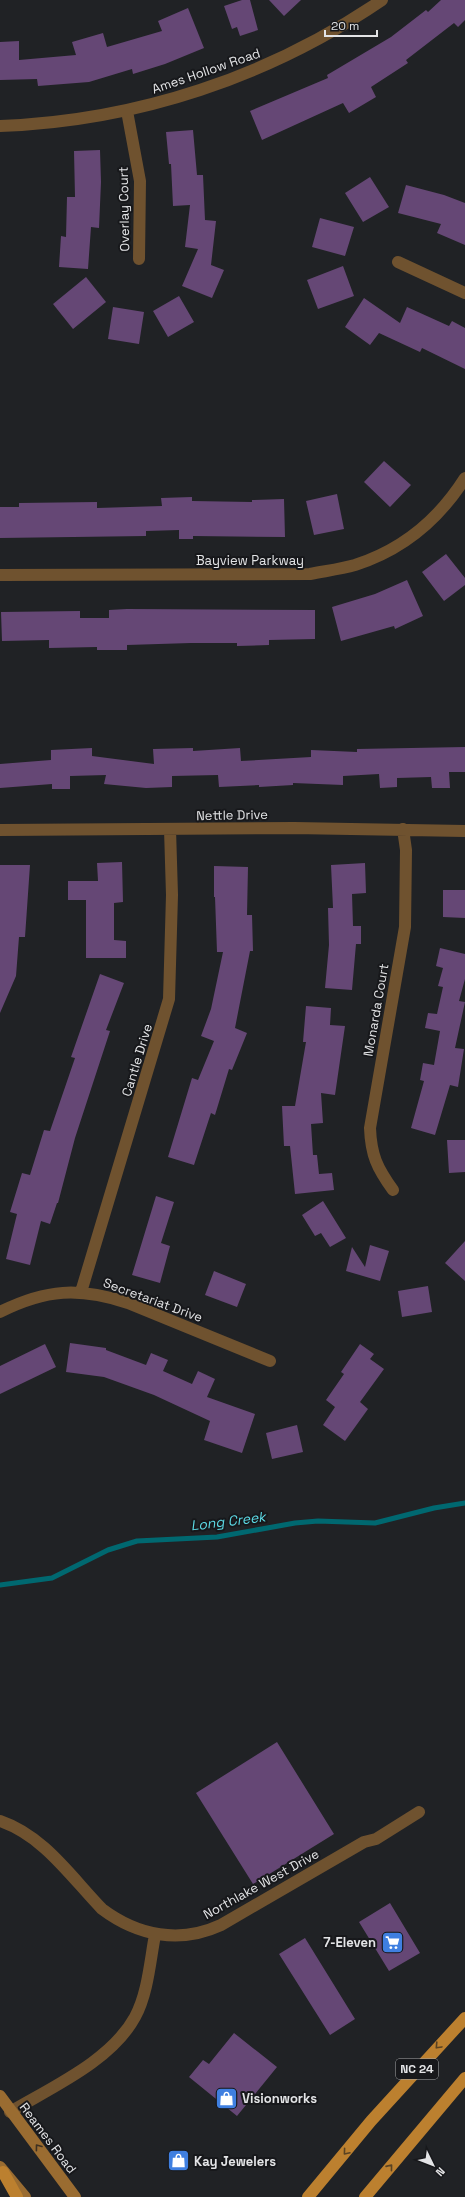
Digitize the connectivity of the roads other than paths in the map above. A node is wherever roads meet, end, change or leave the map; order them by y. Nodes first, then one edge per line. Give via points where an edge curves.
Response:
1 (382, 0) edge
2 (127, 111) junction
3 (0, 126) edge
4 (139, 259) dead end
5 (398, 262) dead end
6 (465, 294) edge
7 (465, 478) edge
8 (0, 575) edge
9 (170, 829) junction
10 (403, 829) junction
11 (0, 830) edge
12 (465, 831) edge
13 (393, 1190) dead end
14 (81, 1292) junction
15 (0, 1312) edge
16 (270, 1361) dead end
17 (419, 1812) dead end
18 (0, 1821) edge
19 (155, 1935) junction
20 (465, 2018) edge
21 (465, 2078) edge
22 (0, 2096) edge
23 (10, 2112) junction
24 (2, 2169) edge
25 (17, 2197) edge
26 (25, 2197) edge
27 (74, 2197) edge
28 (308, 2197) edge
29 (365, 2197) edge

1 - 2 street, Ames Hollow Road via 337,29 274,62 204,89
2 - 3 street, Ames Hollow Road via 43,125
2 - 4 street, Overlay Court via 140,181
5 - 6 street
7 - 8 street, Bayview Parkway via 454,496 425,527 381,554 355,565 310,574
9 - 10 street, Nettle Drive
9 - 11 street, Nettle Drive
9 - 14 street, Cantle Drive via 172,895 169,999
10 - 12 street, Nettle Drive
10 - 13 street, Monarda Court via 406,850 406,927 370,1128 373,1156
14 - 15 street, Secretariat Drive via 22,1301
14 - 16 street, Secretariat Drive via 128,1303
17 - 19 street, Northlake West Drive via 211,1930 181,1935
18 - 19 street, Northlake West Drive via 25,1832 40,1844 102,1909 138,1930
19 - 23 street via 142,1999 135,2017 117,2042 88,2065
20 -> 28 main road, NC 24 via 376,2116
29 -> 21 main road, NC 24
22 - 23 main road, Reames Road
27 -> 23 main road, Reames Road
24 - 25 main road
24 - 26 main road

